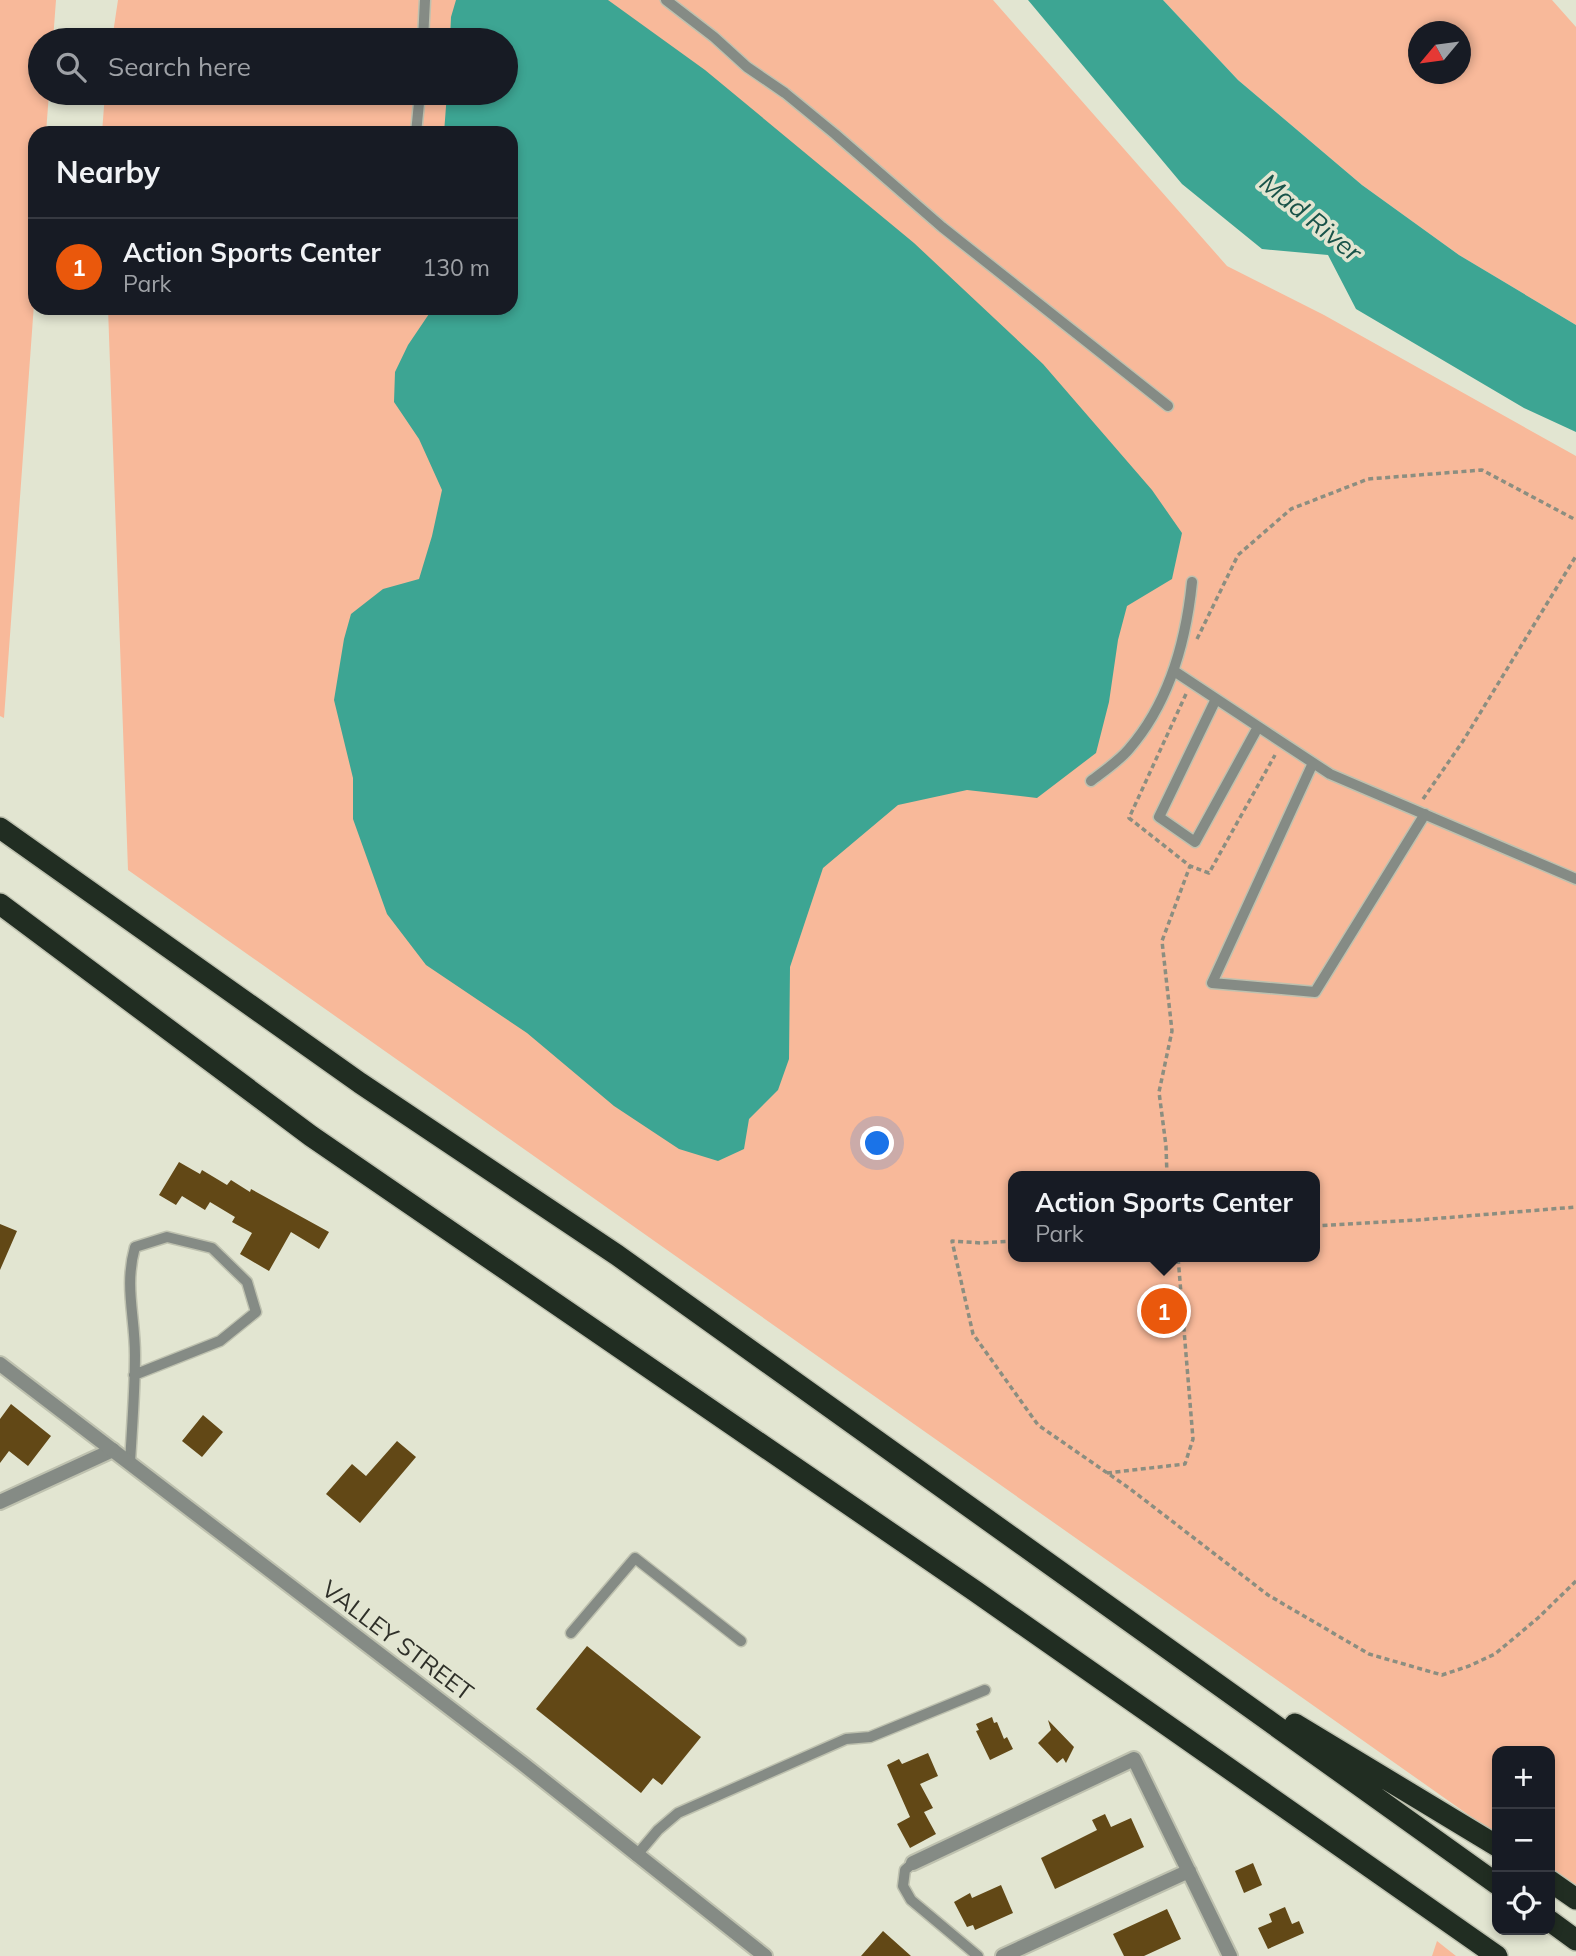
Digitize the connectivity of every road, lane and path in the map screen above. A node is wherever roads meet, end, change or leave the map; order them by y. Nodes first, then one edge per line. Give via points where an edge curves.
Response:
1 (425, 0) edge
2 (666, 0) edge
3 (424, 28) edge
4 (419, 105) edge
5 (417, 126) edge
6 (1168, 406) dead end
7 (1576, 520) edge
8 (1576, 556) edge
9 (1192, 582) dead end
10 (1197, 639) dead end
11 (1174, 671) junction
12 (1216, 699) junction
13 (1258, 727) junction
14 (1313, 763) junction
15 (1308, 776) junction
16 (1091, 780) dead end
17 (1422, 801) dead end
18 (1425, 814) junction
19 (0, 828) edge
20 (1576, 879) edge
21 (0, 904) edge
22 (1167, 1171) edge
23 (1576, 1207) edge
24 (1320, 1226) edge
25 (1008, 1241) edge
26 (1178, 1262) edge
27 (0, 1364) edge
28 (134, 1375) junction
29 (113, 1450) junction
30 (130, 1462) junction
31 (1107, 1473) junction
32 (0, 1502) edge
33 (1576, 1581) edge
34 (571, 1633) dead end
35 (1152, 1637) junction
36 (741, 1641) dead end
37 (985, 1690) dead end
38 (1492, 1843) edge
39 (636, 1856) junction
40 (913, 1863) joint
41 (1189, 1871) junction
42 (1492, 1880) edge
43 (1555, 1884) edge
44 (1576, 1899) edge
45 (1555, 1925) edge
46 (1576, 1940) edge
47 (765, 1956) edge
48 (978, 1956) edge
49 (1003, 1956) edge
50 (1230, 1956) edge
51 (1497, 1956) edge

1 - 3 lane
2 - 6 lane
4 - 5 lane
7 - 10 path via 1482,470 1368,479 1292,509 1238,555
8 - 17 path
9 - 11 lane via 1188,623
11 - 12 lane
11 - 16 lane via 1149,721 1128,750
12 - 13 lane
12 - 13 lane via 1159,817 1195,842
13 - 14 lane
14 - 15 lane
14 - 18 lane
15 - 18 lane via 1212,983 1315,992
15 - 22 path via 1275,755 1209,873 1190,866 1162,942 1172,1031 1159,1092
18 - 20 lane
19 - 35 highway via 360,1083 617,1255
21 - 51 highway via 310,1136
23 - 24 path
25 - 31 path via 952,1241 973,1334 1038,1425
26 - 31 path via 1193,1439 1185,1464
27 - 29 street, VALLEY STREET
28 - 28 lane via 129,1294 135,1247 167,1237 212,1248 247,1282 256,1312 220,1341
28 - 30 lane
29 - 30 street, VALLEY STREET
29 - 32 street
30 - 39 street, VALLEY STREET
31 - 33 path via 1268,1595 1314,1624 1369,1654 1442,1675 1495,1654
34 - 36 lane via 635,1558
35 - 38 highway
35 - 42 highway
37 - 39 lane via 870,1737 846,1739 712,1797 658,1829
39 - 47 street, VALLEY STREET
40 - 41 street via 1134,1759
40 - 48 lane via 905,1870 904,1886 911,1900
41 - 49 street
41 - 50 street
43 - 44 highway
45 - 46 highway

